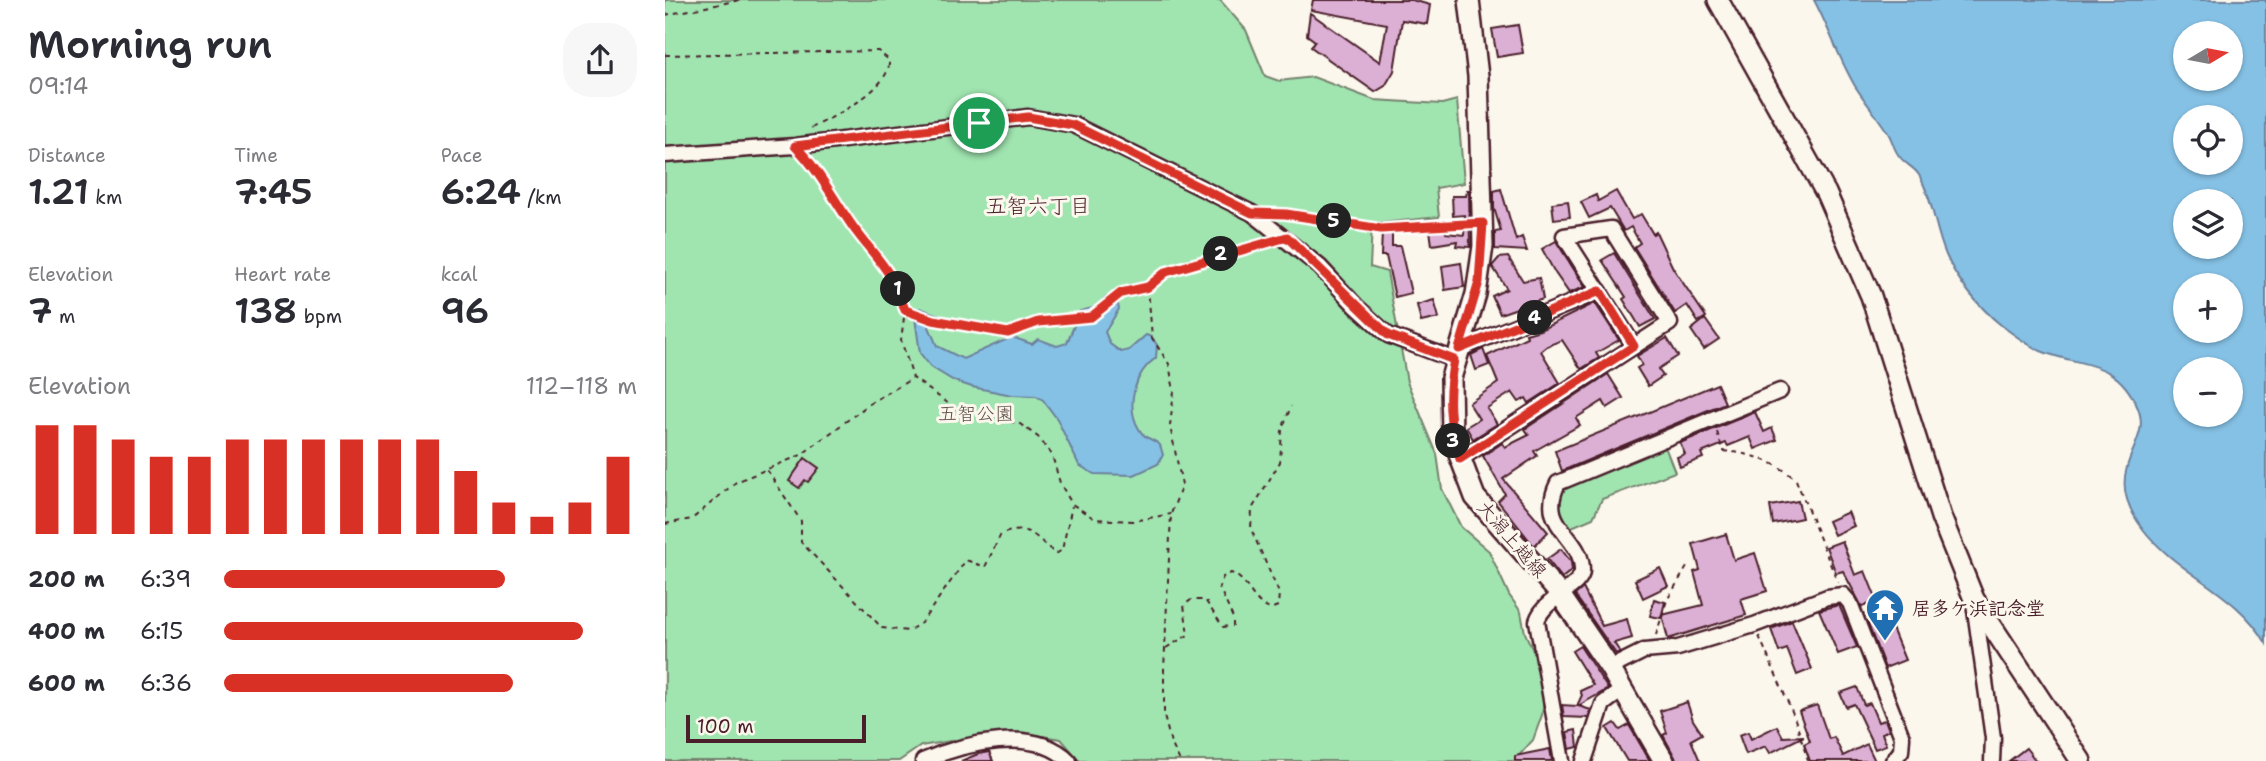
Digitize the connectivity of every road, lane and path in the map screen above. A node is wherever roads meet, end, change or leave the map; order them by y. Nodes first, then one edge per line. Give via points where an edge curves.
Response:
1 (740, 0) edge
2 (1469, 0) edge
3 (1718, 0) edge
4 (665, 15) edge
5 (665, 55) edge
6 (808, 130) dead end
7 (795, 146) junction
8 (665, 155) edge
9 (1252, 213) junction
10 (1483, 223) junction
11 (1287, 237) junction
12 (1148, 287) junction
13 (1600, 291) junction
14 (905, 310) junction
15 (1634, 346) junction
16 (1457, 355) junction
17 (913, 378) junction
18 (1780, 391) dead end
19 (1291, 406) dead end
20 (1713, 418) junction
21 (1460, 459) junction
22 (767, 470) junction
23 (1072, 504) junction
24 (1171, 514) junction
25 (665, 524) edge
26 (1687, 567) dead end
27 (1559, 593) junction
28 (1843, 595) junction
29 (1974, 599) junction
30 (1755, 625) junction
31 (1165, 648) junction
32 (1651, 650) junction
33 (1610, 668) junction
34 (1622, 690) junction
35 (923, 761) edge
36 (1069, 761) edge
37 (1180, 761) edge
38 (1562, 761) edge
39 (1584, 761) edge
40 (1664, 761) edge
41 (1808, 761) edge
42 (1893, 761) edge
43 (1992, 761) edge
44 (2081, 761) edge

1 - 4 path
2 - 10 street, 大潟上越線 via 1478,76
3 - 29 street via 1826,193 1871,296 1941,517
5 - 6 path via 877,51 889,60 889,72 874,89
7 - 8 street
7 - 9 street via 1028,117 1073,125
7 - 14 path via 815,166 853,227 883,262
9 - 10 path via 1381,229
9 - 11 street
10 - 16 street, 大潟上越線 via 1479,282
11 - 12 path via 1166,272
11 - 16 street via 1388,335
12 - 14 path via 1121,293 1091,317 1038,322 1008,333 933,320
12 - 24 path via 1152,338 1170,364 1174,391 1170,426 1182,485
13 - 15 street
13 - 15 street via 1564,236 1611,229 1670,323
13 - 16 street
14 - 17 path via 901,340
15 - 21 street
16 - 21 street, 大潟上越線 via 1448,395 1452,436
17 - 22 path via 800,455
17 - 23 path via 956,409 1020,424 1038,438 1052,455
18 - 20 street
19 - 31 path via 1282,430 1280,461 1252,509 1251,529 1279,593 1278,606 1260,606 1243,580 1231,573 1219,587 1233,626 1223,627 1205,600 1191,600 1184,605 1188,635
20 - 27 street via 1558,483 1552,513 1578,554 1583,573 1579,581
20 - 28 path via 1723,451 1760,458 1796,480
21 - 27 street, 大潟上越線 via 1475,497
22 - 23 path via 801,521 801,542 882,628 908,631 921,623 966,560 985,567 1001,534 1030,530 1056,554 1062,550
22 - 25 path via 736,482 692,519
23 - 24 path via 1095,519 1133,521
24 - 31 path
26 - 32 path via 1667,600
27 - 33 street, 大潟上越線
27 - 38 street via 1537,621
28 - 30 street
28 - 42 street via 1849,600 1902,737 1901,751
29 - 43 street via 1993,738
29 - 44 street
30 - 32 street via 1678,648
30 - 41 path
31 - 37 path via 1164,716
32 - 33 street
33 - 34 street, 大潟上越線
34 - 39 street via 1603,704
34 - 40 street, 大潟上越線
35 - 36 street via 963,747 1025,742 1058,749

